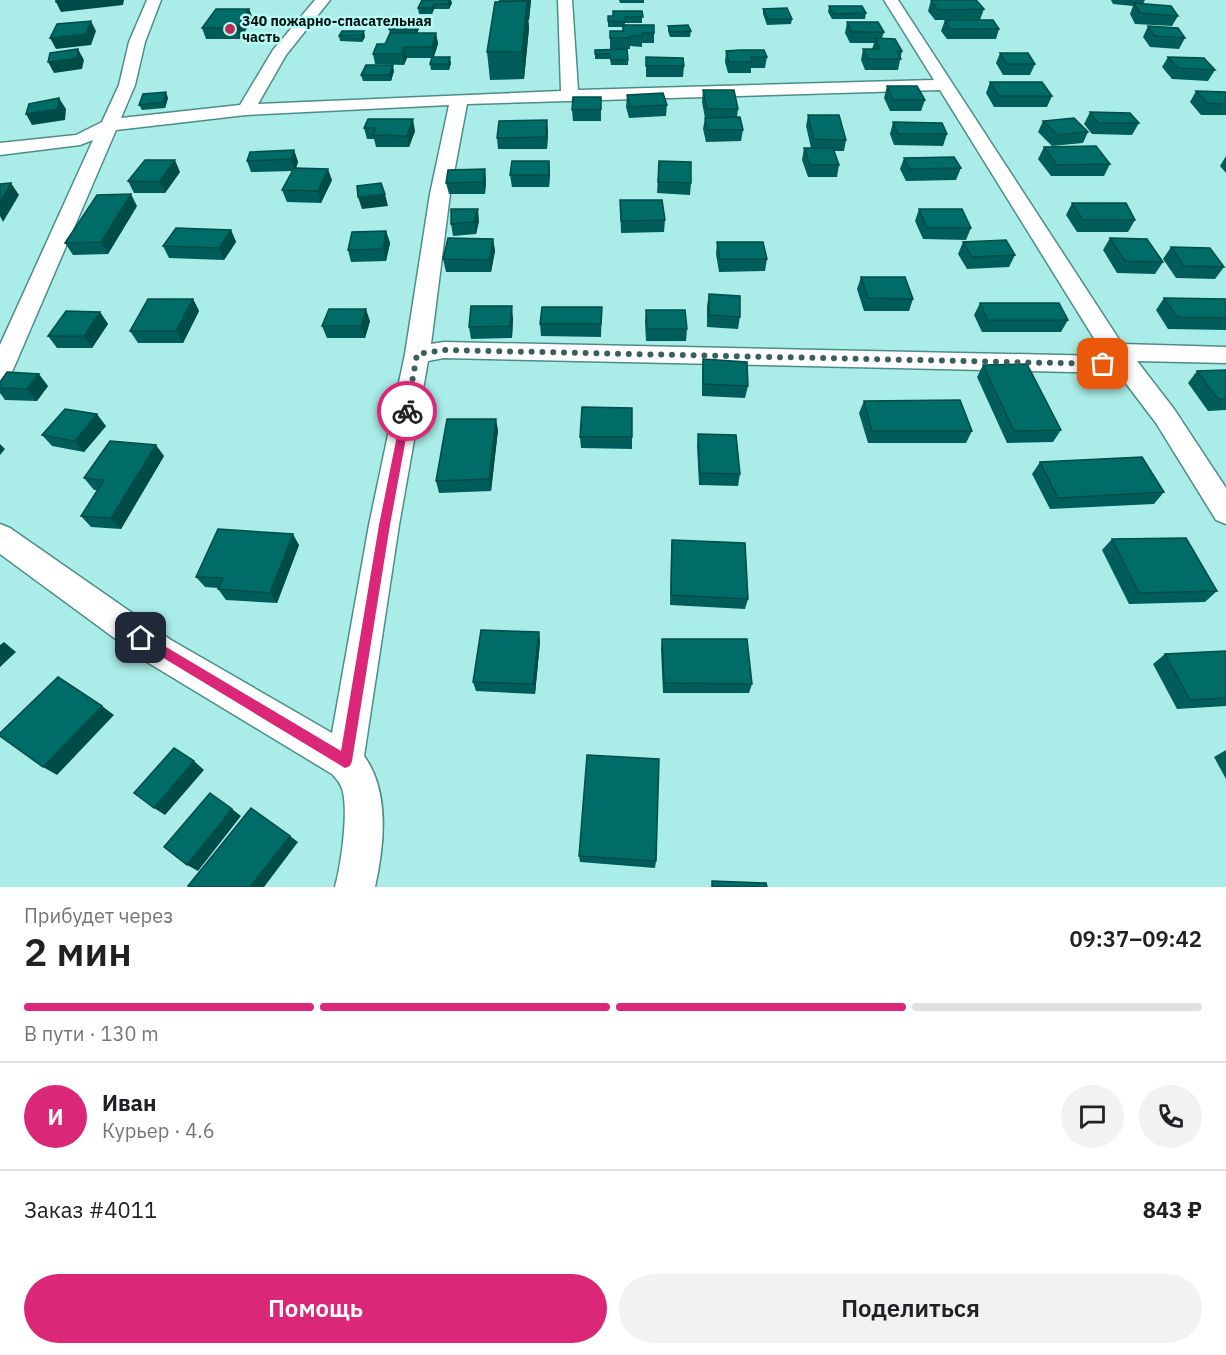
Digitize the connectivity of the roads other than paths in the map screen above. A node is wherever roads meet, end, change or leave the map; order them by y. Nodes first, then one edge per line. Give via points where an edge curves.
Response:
1 (154, 0) edge
2 (323, 0) edge
3 (565, 0) edge
4 (891, 0) edge
5 (945, 85) junction
6 (570, 95) junction
7 (459, 99) junction
8 (246, 110) junction
9 (110, 125) junction
10 (0, 149) edge
11 (417, 354) junction
12 (1226, 355) edge
13 (1121, 358) junction
14 (0, 372) edge
15 (1226, 512) edge
16 (0, 537) edge
17 (345, 761) junction
18 (355, 887) edge

1 - 9 street
2 - 8 street via 279,53
3 - 6 street
4 - 5 street
5 - 6 street
5 - 13 street
6 - 7 street
7 - 8 street
7 - 11 street via 440,194
8 - 9 street
9 - 10 street via 80,140
9 - 14 street
11 - 13 street via 456,350
11 - 17 street
12 - 13 street
13 - 15 street via 1165,416
16 - 17 street via 159,651
17 - 18 street via 358,781 362,819 360,869

